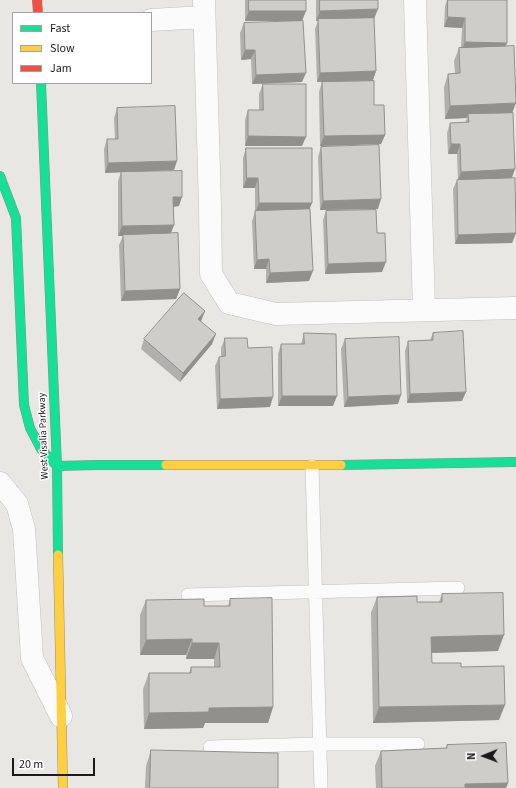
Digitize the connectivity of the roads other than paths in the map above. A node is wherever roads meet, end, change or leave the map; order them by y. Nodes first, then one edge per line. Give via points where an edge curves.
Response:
1 (38, 0) edge
2 (415, 0) edge
3 (204, 9) edge
4 (38, 12) edge
5 (152, 20) edge
6 (41, 84) edge
7 (0, 176) edge
8 (516, 308) edge
9 (424, 310) junction
10 (516, 323) edge
11 (516, 462) edge
12 (57, 466) junction
13 (312, 466) junction
14 (0, 483) edge
15 (458, 588) dead end
16 (315, 593) junction
17 (188, 595) dead end
18 (61, 716) junction
19 (320, 744) junction
20 (418, 744) dead end
21 (210, 747) dead end
22 (63, 788) edge
23 (321, 788) edge

1 - 4 street
2 - 9 street
3 - 5 street
3 - 9 street via 211,274 229,303 276,314
6 - 12 street, West Visalia Parkway
7 - 12 street via 16,218 24,405 30,428 42,449
8 - 9 street
8 - 10 street
11 - 13 street
12 - 13 street
12 - 18 street, West Visalia Parkway
13 - 16 lane
14 - 18 street via 17,504 24,529 32,658
15 - 16 lane
16 - 17 lane
16 - 19 lane
18 - 22 street, West Visalia Parkway
19 - 20 lane
19 - 21 lane
19 - 23 lane

